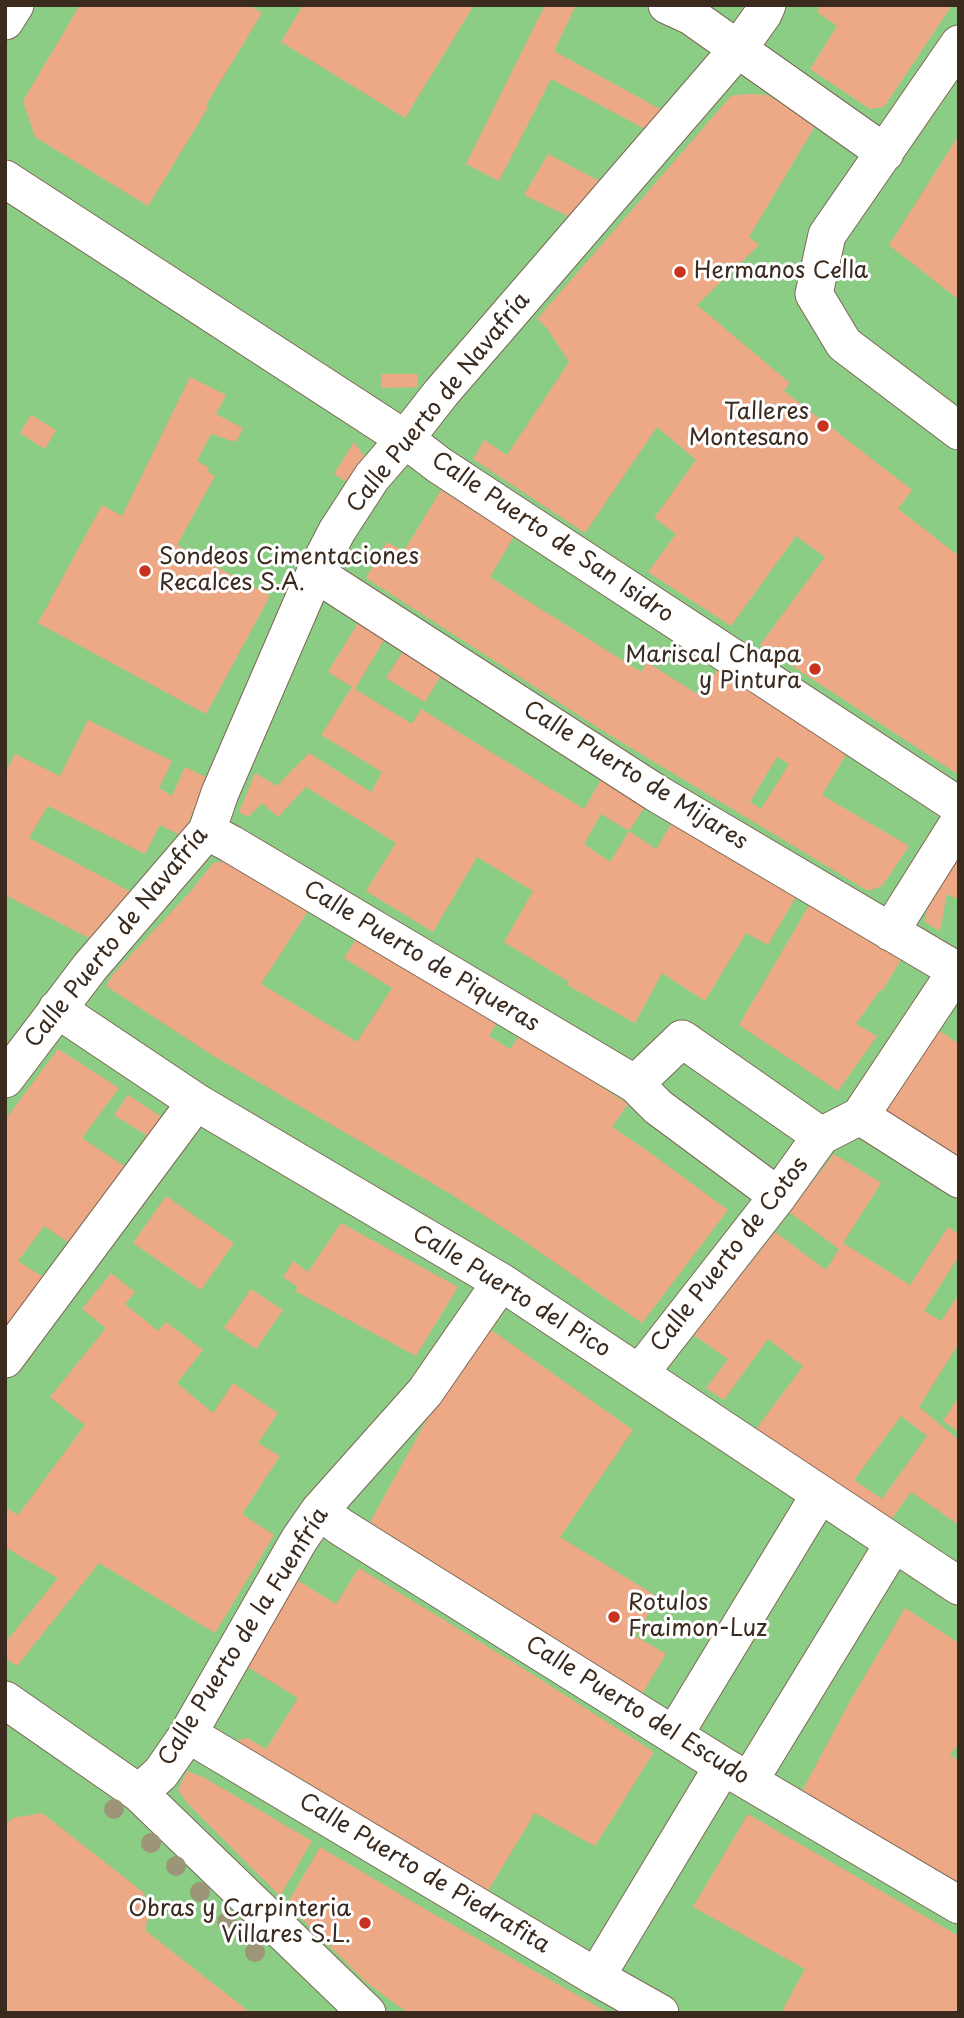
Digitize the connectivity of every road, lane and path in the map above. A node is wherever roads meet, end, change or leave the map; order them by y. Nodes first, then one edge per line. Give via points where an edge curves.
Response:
1 (15, 5) edge
2 (667, 5) edge
3 (767, 5) edge
4 (5, 21) edge
5 (959, 44) edge
6 (738, 49) junction
7 (885, 153) junction
8 (5, 179) edge
9 (959, 431) edge
10 (405, 439) junction
11 (316, 573) junction
12 (959, 806) edge
13 (959, 822) edge
14 (207, 831) junction
15 (890, 932) junction
16 (958, 971) edge
17 (57, 1009) junction
18 (5, 1079) edge
19 (635, 1084) junction
20 (196, 1102) junction
21 (860, 1116) junction
22 (821, 1136) junction
23 (959, 1179) edge
24 (778, 1196) junction
25 (501, 1282) junction
26 (5, 1359) edge
27 (639, 1374) junction
28 (820, 1494) junction
29 (319, 1511) junction
30 (894, 1543) junction
31 (959, 1586) edge
32 (11, 1715) edge
33 (188, 1734) junction
34 (674, 1735) junction
35 (736, 1774) junction
36 (139, 1793) junction
37 (959, 1905) edge
38 (596, 1977) junction
39 (367, 2013) edge
40 (660, 2013) edge

1 - 4 street
2 - 6 street
3 - 6 street, Calle Puerto de Navafría
5 - 7 street
6 - 7 street
6 - 10 street, Calle Puerto de Navafría
7 - 9 street via 827,235 814,294 844,344
8 - 10 street, Calle Puerto de San Isidro
10 - 11 street, Calle Puerto de Navafría via 372,477
10 - 12 street, Calle Puerto de San Isidro
11 - 14 street, Calle Puerto de Navafría
11 - 15 street, Calle Puerto de Mijares via 656,793
13 - 15 street
14 - 17 street, Calle Puerto de Navafría
14 - 19 street, Calle Puerto de Piqueras
15 - 16 street, Calle Puerto de Mijares
16 - 21 street
17 - 18 street, Calle Puerto de Navafría
17 - 20 street, Calle Puerto del Pico
19 - 22 street via 682,1039
19 - 24 street, Calle Puerto de Piqueras via 658,1107
20 - 25 street, Calle Puerto del Pico
20 - 26 street
21 - 22 street
21 - 23 street
22 - 24 street, Calle Puerto de Cotos
24 - 27 street, Calle Puerto de Cotos
25 - 27 street, Calle Puerto del Pico
25 - 29 street, Calle Puerto de la Fuenfría via 425,1392
27 - 28 street, Calle Puerto del Pico
28 - 30 street, Calle Puerto del Pico
28 - 34 street
29 - 33 street, Calle Puerto de la Fuenfría
29 - 34 street, Calle Puerto del Escudo
30 - 31 street, Calle Puerto del Pico
30 - 35 street
32 - 36 street
33 - 36 street, Calle Puerto de la Fuenfría via 161,1773
33 - 38 street, Calle Puerto de Piedrafita
34 - 35 street, Calle Puerto del Escudo
35 - 37 street, Calle Puerto del Escudo
35 - 38 street
36 - 39 street
38 - 40 street, Calle Puerto de Piedrafita

